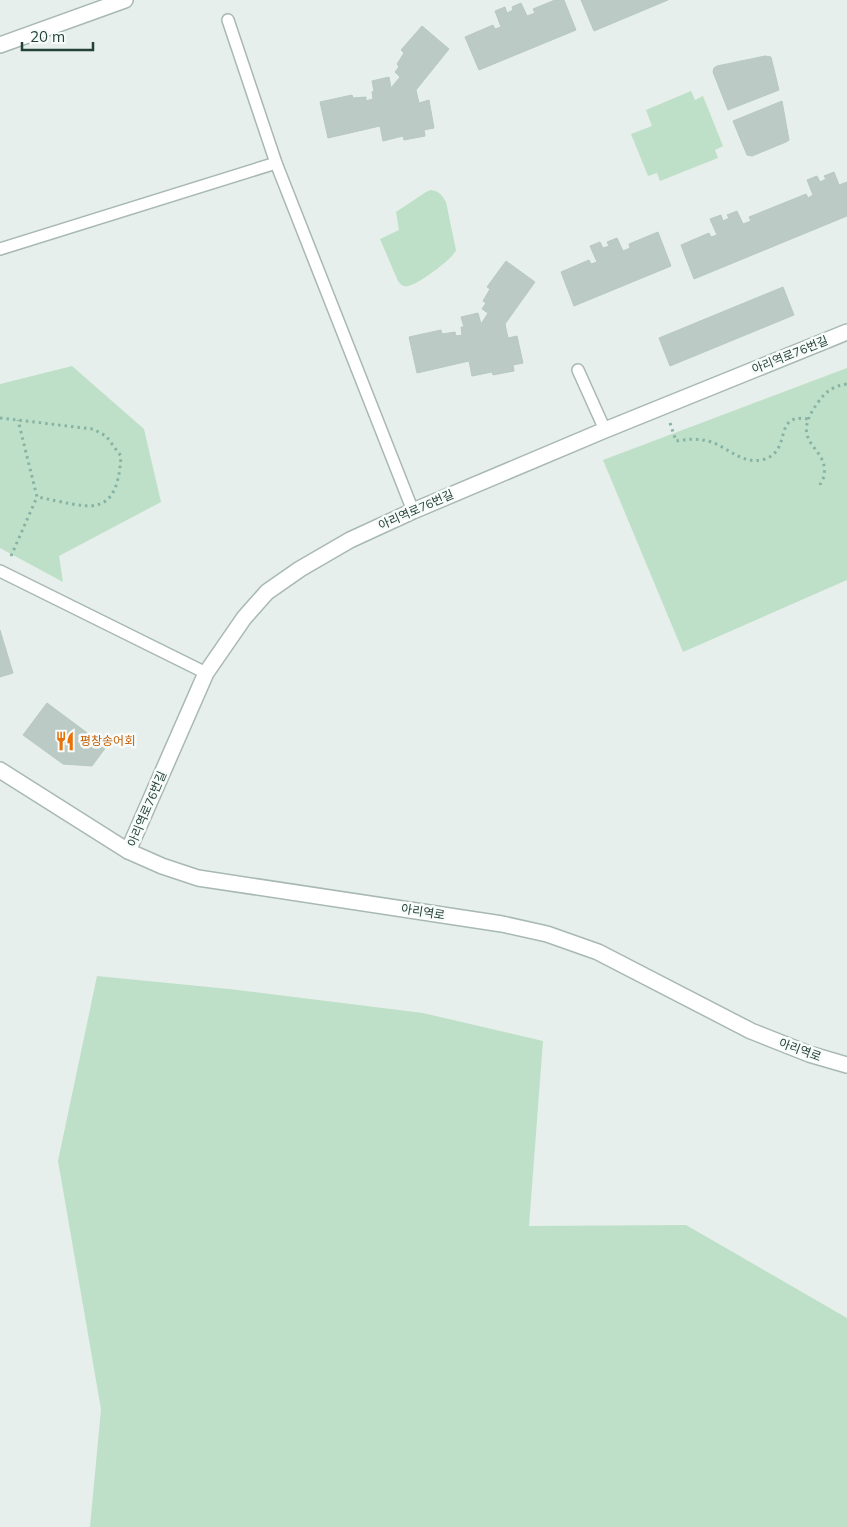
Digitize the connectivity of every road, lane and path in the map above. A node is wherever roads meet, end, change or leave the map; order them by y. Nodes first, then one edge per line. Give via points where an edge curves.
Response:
1 (125, 0) edge
2 (228, 20) dead end
3 (0, 45) edge
4 (276, 163) junction
5 (0, 249) edge
6 (847, 332) edge
7 (578, 370) dead end
8 (847, 384) edge
9 (0, 418) edge
10 (808, 418) junction
11 (18, 420) junction
12 (605, 430) junction
13 (676, 441) dead end
14 (820, 485) dead end
15 (38, 496) junction
16 (413, 511) junction
17 (2, 572) edge
18 (206, 673) junction
19 (0, 770) edge
20 (128, 851) junction
21 (847, 1065) edge

1 - 3 street
2 - 4 lane
4 - 5 lane
4 - 16 lane
6 - 12 street, 아리역로76번길
7 - 12 lane
8 - 10 path via 829,389
9 - 11 path
10 - 13 path via 788,423 775,454 755,461 709,441
10 - 14 path via 806,433 823,465
11 - 15 path
11 - 15 path via 93,429 106,436 121,456 112,495 104,504 90,507
12 - 16 street, 아리역로76번길
15 - 17 path
16 - 18 street, 아리역로76번길 via 350,540 267,592
17 - 18 lane
18 - 20 street, 아리역로76번길
19 - 20 street, 아리역로
20 - 21 street, 아리역로 via 198,878 502,924 547,934 598,952 751,1031

